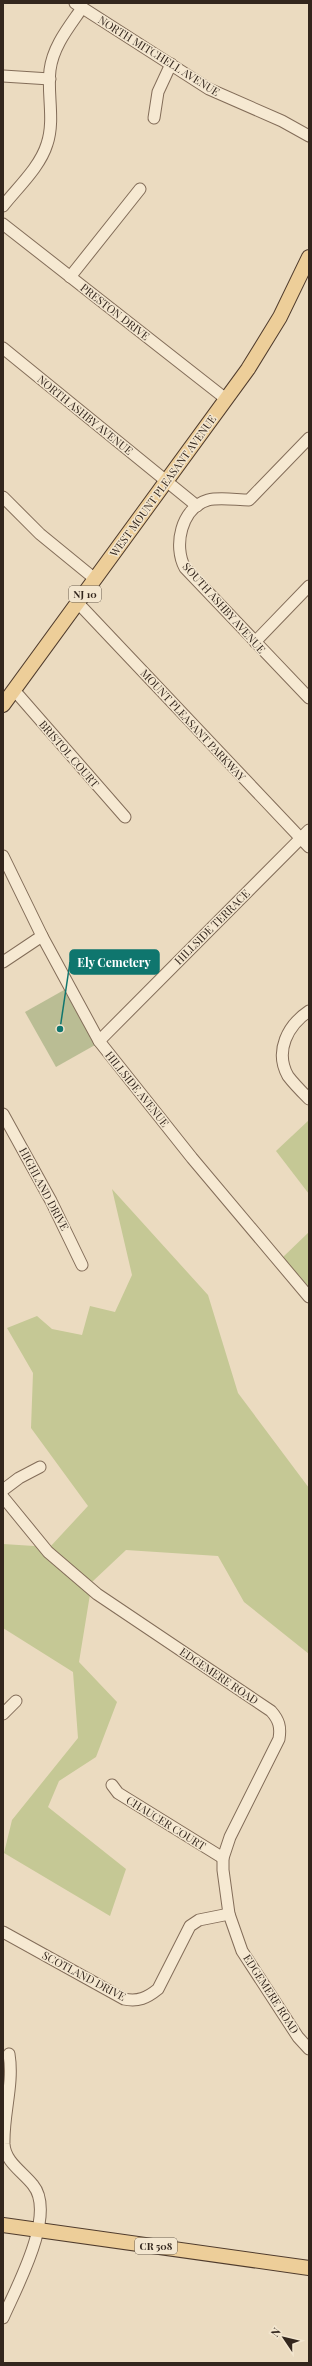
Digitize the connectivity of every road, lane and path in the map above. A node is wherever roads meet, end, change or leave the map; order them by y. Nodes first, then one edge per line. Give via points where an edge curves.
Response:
1 (79, 6) edge
2 (171, 64) junction
3 (3, 76) edge
4 (50, 79) junction
5 (154, 118) dead end
6 (309, 136) edge
7 (140, 189) dead end
8 (3, 206) edge
9 (3, 224) edge
10 (309, 257) edge
11 (70, 277) junction
12 (3, 348) edge
13 (226, 399) junction
14 (309, 438) edge
15 (166, 482) junction
16 (4, 499) edge
17 (197, 506) junction
18 (95, 579) junction
19 (309, 586) edge
20 (78, 603) junction
21 (255, 642) junction
22 (14, 690) junction
23 (309, 698) edge
24 (3, 705) edge
25 (125, 817) dead end
26 (309, 830) edge
27 (300, 838) junction
28 (309, 847) edge
29 (3, 856) edge
30 (42, 936) junction
31 (3, 962) edge
32 (309, 1011) edge
33 (99, 1041) junction
34 (309, 1099) edge
35 (3, 1114) edge
36 (82, 1265) dead end
37 (309, 1297) edge
38 (40, 1467) dead end
39 (3, 1490) edge
40 (3, 1497) edge
41 (16, 1701) dead end
42 (3, 1714) edge
43 (112, 1785) dead end
44 (223, 1858) junction
45 (229, 1914) junction
46 (3, 1932) edge
47 (309, 2049) edge
48 (8, 2054) dead end
49 (3, 2225) edge
50 (39, 2229) junction
51 (309, 2268) edge
52 (3, 2318) edge

1 - 2 street, NORTH MITCHELL AVENUE
1 - 4 street via 54,54
2 - 5 street via 158,92
2 - 6 street, NORTH MITCHELL AVENUE via 209,89 282,121
3 - 4 street
4 - 8 street via 48,143 34,167
7 - 11 street
9 - 11 street, PRESTON DRIVE
10 - 13 main road, WEST MOUNT PLEASANT AVENUE / NJ 10 via 280,317
11 - 13 street, PRESTON DRIVE
12 - 15 street, NORTH ASHBY AVENUE
13 - 15 main road, WEST MOUNT PLEASANT AVENUE / NJ 10
14 - 17 street via 249,500 210,500
15 - 17 street, NORTH ASHBY AVENUE
15 - 18 main road, WEST MOUNT PLEASANT AVENUE / NJ 10
16 - 18 street via 40,534
17 - 21 street, SOUTH ASHBY AVENUE via 182,528 178,551 181,560 185,568
18 - 20 main road, WEST MOUNT PLEASANT AVENUE / NJ 10
19 - 21 street
20 - 22 main road, WEST MOUNT PLEASANT AVENUE / NJ 10
20 - 27 street, MOUNT PLEASANT PARKWAY
21 - 23 street, SOUTH ASHBY AVENUE
22 - 24 main road, WEST MOUNT PLEASANT AVENUE / NJ 10
22 - 25 street, BRISTOL COURT
26 - 27 street, HILLSIDE TERRACE
27 - 28 street, MOUNT PLEASANT PARKWAY
27 - 33 street, HILLSIDE TERRACE
29 - 30 street, HILLSIDE AVENUE
30 - 31 street
30 - 33 street, HILLSIDE AVENUE
32 - 34 street via 292,1027 282,1050 288,1075
33 - 37 street, HILLSIDE AVENUE via 192,1158
35 - 36 street, HIGHLAND DRIVE via 51,1201
38 - 39 street via 18,1478
40 - 44 street, EDGEMERE ROAD via 48,1552 97,1594 271,1711 277,1718 279,1739 230,1837
41 - 42 street
43 - 44 street, CHAUCER COURT via 118,1793
44 - 45 street, EDGEMERE ROAD
45 - 46 street, SCOTLAND DRIVE via 199,1920 190,1926 158,1989 144,1999 124,1999
45 - 47 street, EDGEMERE ROAD via 242,1951 256,1975
48 - 50 street via 11,2068 4,2145 12,2163 34,2185 40,2195
49 - 50 main road, CR 508
50 - 51 main road, CR 508
50 - 52 street

